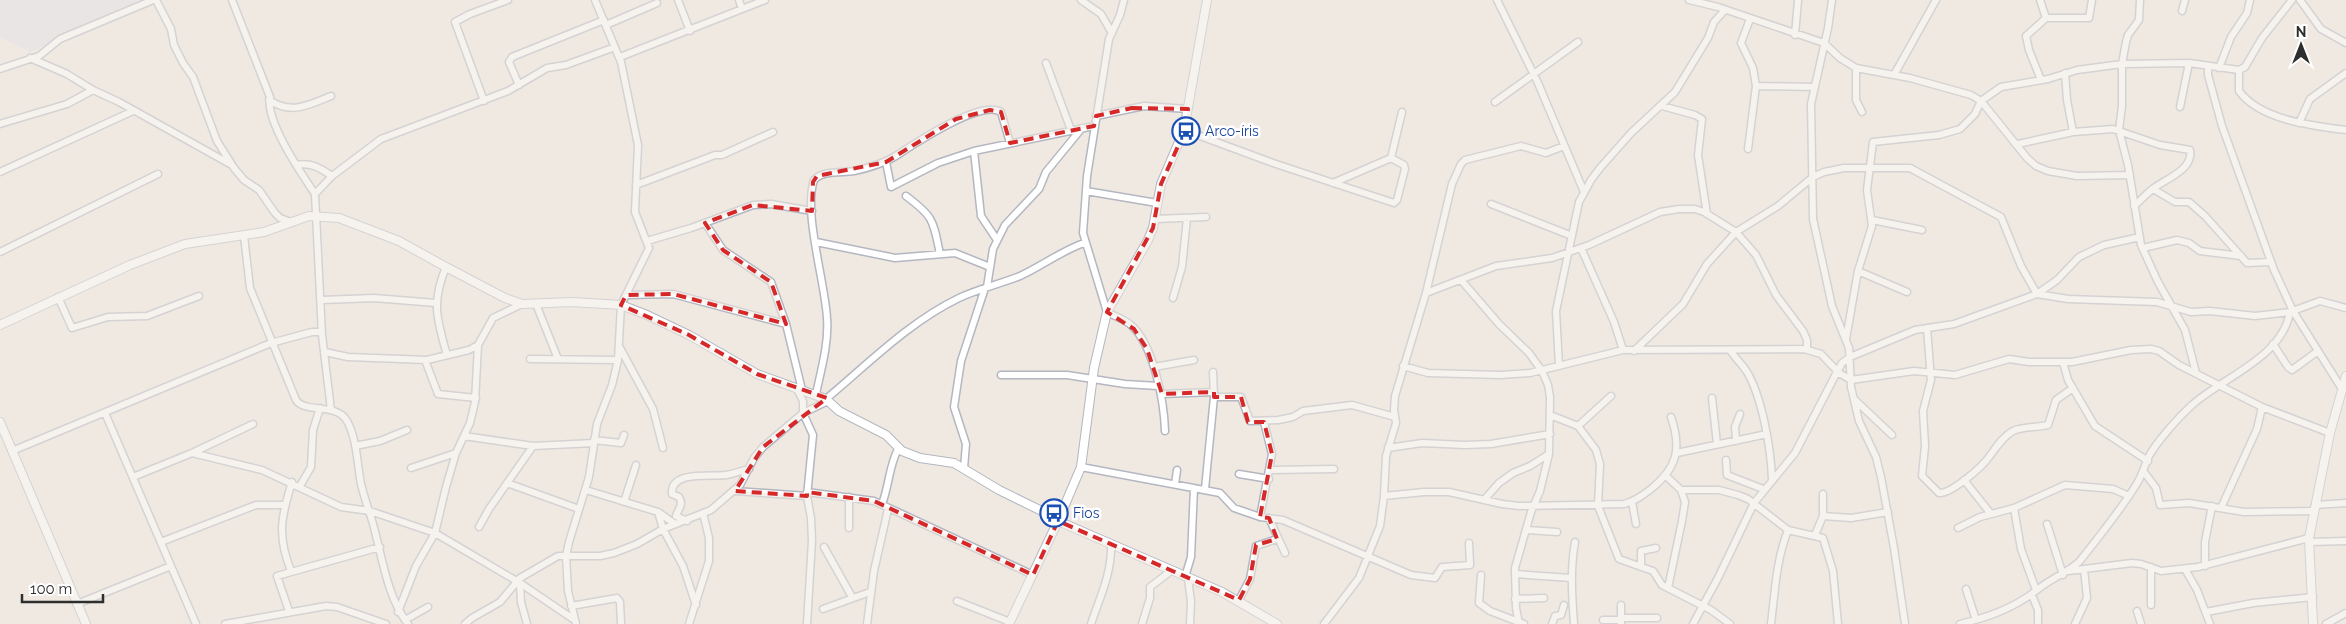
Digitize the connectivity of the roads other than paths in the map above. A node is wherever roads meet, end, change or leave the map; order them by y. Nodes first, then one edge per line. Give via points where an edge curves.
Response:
1 (154, 0) edge
2 (232, 0) edge
3 (508, 0) edge
4 (595, 0) edge
5 (678, 0) edge
6 (739, 0) edge
7 (765, 0) edge
8 (1081, 0) edge
9 (1124, 0) edge
10 (1207, 0) edge
11 (1497, 0) edge
12 (1689, 0) edge
13 (1798, 0) edge
14 (1832, 0) edge
15 (2040, 0) edge
16 (2092, 0) edge
17 (2140, 0) edge
18 (2185, 0) edge
19 (2250, 0) edge
20 (2292, 0) edge
21 (2300, 0) edge
22 (1934, 1) edge
23 (657, 3) dead end
24 (1711, 6) junction
25 (742, 9) junction
26 (1725, 10) junction
27 (2182, 11) dead end
28 (1750, 18) junction
29 (2046, 18) junction
30 (605, 22) junction
31 (1714, 22) junction
32 (690, 31) junction
33 (1112, 33) junction
34 (1795, 35) junction
35 (1578, 42) dead end
36 (1824, 43) junction
37 (2346, 43) edge
38 (615, 47) junction
39 (620, 57) junction
40 (30, 58) junction
41 (1046, 63) dead end
42 (2189, 63) junction
43 (2122, 64) junction
44 (2208, 66) junction
45 (1856, 68) junction
46 (2219, 68) junction
47 (0, 69) edge
48 (2239, 70) junction
49 (1533, 73) junction
50 (2065, 73) junction
51 (2346, 73) edge
52 (1894, 74) junction
53 (2041, 80) junction
54 (519, 85) junction
55 (1756, 86) junction
56 (1815, 86) junction
57 (93, 90) junction
58 (331, 96) dead end
59 (270, 100) junction
60 (484, 101) junction
61 (1981, 101) junction
62 (1495, 102) dead end
63 (1662, 106) junction
64 (2180, 107) dead end
65 (1188, 109) junction
66 (133, 111) junction
67 (1402, 112) dead end
68 (1862, 112) dead end
69 (1096, 116) junction
70 (2299, 123) junction
71 (0, 124) edge
72 (1094, 126) junction
73 (1083, 127) junction
74 (1071, 130) junction
75 (1184, 130) junction
76 (2119, 130) junction
77 (2346, 130) edge
78 (774, 132) dead end
79 (2074, 132) junction
80 (1010, 143) junction
81 (2018, 144) junction
82 (1564, 146) junction
83 (1748, 149) dead end
84 (974, 151) junction
85 (1391, 158) junction
86 (886, 162) junction
87 (233, 165) junction
88 (296, 165) junction
89 (1871, 169) junction
90 (0, 172) edge
91 (158, 174) dead end
92 (2130, 175) junction
93 (332, 176) junction
94 (1813, 177) junction
95 (1334, 183) junction
96 (636, 185) junction
97 (2153, 189) junction
98 (1086, 191) junction
99 (1584, 192) junction
100 (315, 194) junction
101 (906, 196) dead end
102 (1157, 203) junction
103 (1492, 204) dead end
104 (2134, 206) junction
105 (812, 211) junction
106 (1707, 214) junction
107 (316, 215) junction
108 (1206, 216) dead end
109 (1186, 218) junction
110 (1155, 219) junction
111 (1872, 220) junction
112 (291, 222) junction
113 (705, 223) junction
114 (1922, 230) dead end
115 (1736, 232) junction
116 (244, 236) junction
117 (1572, 236) junction
118 (2140, 237) junction
119 (997, 240) junction
120 (648, 241) junction
121 (816, 242) junction
122 (1084, 243) junction
123 (1580, 248) junction
124 (2143, 248) junction
125 (0, 252) edge
126 (1569, 252) junction
127 (940, 254) junction
128 (2241, 256) junction
129 (2272, 262) junction
130 (446, 267) junction
131 (990, 267) junction
132 (1858, 271) junction
133 (1461, 280) junction
134 (986, 288) junction
135 (1907, 292) dead end
136 (1426, 293) junction
137 (2037, 294) junction
138 (199, 296) dead end
139 (626, 296) junction
140 (58, 297) junction
141 (1174, 298) dead end
142 (322, 300) junction
143 (436, 303) junction
144 (522, 304) junction
145 (536, 304) junction
146 (622, 305) junction
147 (2174, 307) junction
148 (2346, 308) edge
149 (1107, 312) junction
150 (2292, 312) junction
151 (786, 324) junction
152 (0, 325) edge
153 (1927, 328) junction
154 (322, 332) junction
155 (1846, 340) junction
156 (271, 343) junction
157 (2273, 344) junction
158 (478, 345) junction
159 (620, 347) junction
160 (1623, 350) junction
161 (1730, 350) junction
162 (1807, 350) junction
163 (1634, 351) junction
164 (2318, 351) junction
165 (325, 352) junction
166 (447, 355) junction
167 (1850, 357) junction
168 (530, 359) dead end
169 (558, 359) junction
170 (425, 360) junction
171 (618, 360) junction
172 (1194, 360) dead end
173 (2063, 362) junction
174 (1403, 366) junction
175 (1559, 366) junction
176 (1154, 367) junction
177 (1542, 371) junction
178 (1214, 372) dead end
179 (1837, 372) junction
180 (1931, 372) junction
181 (2196, 373) junction
182 (1001, 375) dead end
183 (2346, 376) edge
184 (1093, 378) junction
185 (1851, 380) junction
186 (2217, 385) junction
187 (1158, 386) junction
188 (2073, 388) junction
189 (2342, 389) junction
190 (800, 390) junction
191 (816, 394) junction
192 (1162, 394) junction
193 (1214, 394) junction
194 (1610, 396) dead end
195 (476, 398) junction
196 (1712, 398) dead end
197 (1854, 399) junction
198 (827, 400) junction
199 (2262, 407) junction
200 (320, 408) junction
201 (331, 410) junction
202 (105, 412) junction
203 (803, 413) junction
204 (1740, 414) dead end
205 (1550, 415) junction
206 (1395, 416) junction
207 (1671, 417) dead end
208 (0, 422) edge
209 (1264, 422) junction
210 (252, 424) dead end
211 (1578, 426) junction
212 (406, 430) dead end
213 (1165, 431) dead end
214 (2330, 433) junction
215 (1550, 434) junction
216 (1767, 434) junction
217 (624, 435) dead end
218 (464, 436) junction
219 (1892, 436) dead end
220 (1736, 441) junction
221 (594, 442) junction
222 (1717, 444) junction
223 (355, 446) junction
224 (533, 446) junction
225 (663, 448) dead end
226 (1388, 448) junction
227 (898, 449) junction
228 (12, 451) junction
229 (192, 453) junction
230 (456, 453) junction
231 (1677, 453) junction
232 (1549, 454) junction
233 (1726, 460) dead end
234 (2148, 461) junction
235 (636, 465) dead end
236 (1081, 467) junction
237 (411, 468) dead end
238 (964, 468) junction
239 (749, 469) junction
240 (1334, 469) dead end
241 (1177, 470) dead end
242 (1271, 470) junction
243 (2144, 472) junction
244 (1239, 474) dead end
245 (1666, 476) junction
246 (133, 477) junction
247 (1269, 479) junction
248 (1772, 479) junction
249 (1964, 480) junction
250 (292, 482) junction
251 (507, 483) junction
252 (1175, 484) junction
253 (300, 486) junction
254 (1194, 488) junction
255 (1206, 489) junction
256 (1763, 489) junction
257 (586, 490) junction
258 (1681, 490) junction
259 (735, 491) junction
260 (807, 494) junction
261 (1823, 494) dead end
262 (849, 496) junction
263 (1384, 496) junction
264 (2129, 496) junction
265 (1484, 500) junction
266 (624, 502) junction
267 (1632, 502) junction
268 (1754, 503) junction
269 (2346, 503) edge
270 (285, 505) junction
271 (1535, 505) junction
272 (1598, 506) junction
273 (2212, 506) junction
274 (885, 507) junction
275 (2014, 508) junction
276 (2221, 508) junction
277 (2314, 508) junction
278 (578, 510) junction
279 (370, 512) junction
280 (658, 512) junction
281 (1888, 512) junction
282 (703, 513) junction
283 (1992, 514) junction
284 (1823, 516) junction
285 (1260, 517) junction
286 (1269, 518) junction
287 (687, 520) junction
288 (1058, 521) junction
289 (675, 524) junction
290 (1636, 524) dead end
291 (2047, 524) dead end
292 (479, 527) dead end
293 (849, 528) dead end
294 (1958, 528) dead end
295 (663, 530) junction
296 (1527, 530) junction
297 (1788, 530) junction
298 (1557, 532) dead end
299 (436, 533) junction
300 (1815, 535) junction
301 (1277, 539) junction
302 (2309, 540) junction
303 (2346, 541) edge
304 (161, 542) junction
305 (1575, 542) dead end
306 (1469, 543) dead end
307 (1111, 544) junction
308 (380, 547) junction
309 (824, 547) dead end
310 (1656, 548) dead end
311 (1284, 553) dead end
312 (566, 556) junction
313 (1368, 556) junction
314 (2078, 562) junction
315 (171, 566) junction
316 (2205, 566) junction
317 (1641, 567) junction
318 (2151, 567) junction
319 (2083, 569) junction
320 (2185, 569) junction
321 (291, 571) junction
322 (1171, 571) junction
323 (2066, 573) junction
324 (1515, 574) junction
325 (1033, 575) junction
326 (1481, 575) dead end
327 (1186, 578) junction
328 (1571, 578) junction
329 (519, 582) junction
330 (1668, 588) junction
331 (1966, 589) dead end
332 (870, 592) junction
333 (2034, 592) junction
334 (2312, 597) junction
335 (852, 598) junction
336 (1544, 598) dead end
337 (1516, 599) junction
338 (1239, 600) junction
339 (957, 601) dead end
340 (77, 604) junction
341 (696, 605) junction
342 (1564, 605) dead end
343 (1622, 605) dead end
344 (2151, 605) dead end
345 (570, 606) junction
346 (1703, 606) junction
347 (428, 607) dead end
348 (823, 609) dead end
349 (289, 611) junction
350 (2137, 611) dead end
351 (398, 612) junction
352 (2206, 612) junction
353 (2346, 613) edge
354 (1657, 618) dead end
355 (1603, 620) dead end
356 (1621, 620) edge
357 (1979, 621) edge
358 (406, 622) edge
359 (575, 622) edge
360 (1009, 623) edge
361 (1521, 623) edge
362 (86, 624) edge
363 (196, 624) edge
364 (225, 624) edge
365 (386, 624) edge
366 (465, 624) edge
367 (527, 624) edge
368 (622, 624) edge
369 (689, 624) edge
370 (807, 624) edge
371 (867, 624) edge
372 (1092, 624) edge
373 (1142, 624) edge
374 (1190, 624) edge
375 (1277, 624) edge
376 (1324, 624) edge
377 (1552, 624) edge
378 (1574, 624) edge
379 (1693, 624) edge
380 (1730, 624) edge
381 (1771, 624) edge
382 (1838, 624) edge
383 (1905, 624) edge
384 (1960, 624) edge
385 (2038, 624) edge
386 (2075, 624) edge
387 (2141, 624) edge
388 (2210, 624) edge
389 (2313, 624) edge
390 (2326, 624) edge

1 - 40 street via 60,39 38,56
1 - 87 street via 171,29 174,45 192,77 217,140
2 - 59 street
3 - 60 street via 454,22
4 - 30 street
5 - 32 street
6 - 25 street
7 - 25 street
8 - 33 street via 1101,14
9 - 33 street
10 - 65 street
11 - 49 street
12 - 24 street
13 - 34 street
14 - 36 street
15 - 29 street
16 - 29 street via 2089,18
17 - 43 street via 2139,20 2128,35
18 - 27 street
19 - 46 street via 2247,13
20 - 48 street via 2262,38 2245,67
21 - 37 street via 2321,28
22 - 52 street
23 - 30 street
24 - 26 street
24 - 31 street
25 - 32 street
26 - 28 street
26 - 31 street
28 - 34 street
28 - 55 street via 1742,43 1753,68
29 - 53 street via 2028,33 2026,40
30 - 38 street
30 - 54 street via 512,57 509,62
31 - 63 street via 1686,76
32 - 39 street
33 - 69 street
34 - 36 street
35 - 49 street
36 - 45 street
36 - 56 street
38 - 39 street
38 - 54 street via 566,65 547,68
39 - 96 street via 637,140
40 - 47 street
40 - 57 street
41 - 74 street
42 - 43 street
42 - 44 street
42 - 64 street
43 - 50 street
43 - 76 street
44 - 46 street
44 - 129 street via 2222,126
45 - 52 street
45 - 68 street via 1856,100
46 - 48 street
48 - 70 street via 2241,95 2260,108
49 - 62 street
49 - 82 street
50 - 53 street
50 - 79 street
51 - 70 street via 2310,99
52 - 61 street via 1950,88
53 - 61 street via 2001,87
54 - 60 street
55 - 56 street
55 - 83 street
56 - 94 street via 1811,114
57 - 66 street
57 - 71 street via 67,104
58 - 59 street via 302,108 283,107
59 - 88 street via 284,145
60 - 93 street via 381,139
61 - 81 street
61 - 89 street via 1975,114 1960,129 1940,135 1873,142
63 - 99 street via 1631,133
63 - 106 street via 1702,119 1698,155
65 - 69 street via 1144,106
65 - 75 street
66 - 87 street
66 - 90 street
67 - 85 street
69 - 72 street
70 - 77 street
72 - 73 street
72 - 98 street
73 - 74 street
73 - 119 street via 1046,172 1039,189 1005,225
74 - 80 street
75 - 95 street
75 - 102 street via 1161,184
76 - 79 street
76 - 92 street
76 - 97 street via 2160,145 2190,150 2190,158 2181,170
78 - 96 street via 722,155
79 - 81 street
80 - 84 street
80 - 86 street via 1001,112 990,110 956,119
81 - 92 street via 2036,166 2058,174
82 - 99 street
82 - 136 street via 1546,153 1521,146 1462,161 1452,184
84 - 86 street via 938,163 891,187
84 - 119 street via 981,216
85 - 95 street
85 - 95 street via 1405,169 1394,203
86 - 105 street via 855,171 817,176 812,182
87 - 112 street via 244,180 259,190 280,218
88 - 93 street via 315,166
88 - 100 street
89 - 94 street via 1835,169
89 - 111 street via 1867,200
89 - 137 street via 1903,167 1917,170 2001,217 2021,266
91 - 125 street
92 - 104 street
93 - 100 street
94 - 115 street via 1778,206
94 - 155 street via 1813,219 1828,292
96 - 120 street via 635,212
97 - 104 street
97 - 128 street via 2175,202 2189,202
98 - 102 street
98 - 122 street
99 - 117 street
100 - 107 street
101 - 127 street via 933,220
102 - 110 street
103 - 117 street
104 - 118 street
105 - 113 street via 771,204 752,205
105 - 121 street
106 - 115 street
106 - 123 street via 1687,209 1660,212
107 - 112 street
107 - 130 street via 339,218 388,236
107 - 142 street
108 - 109 street
109 - 110 street
109 - 141 street via 1182,267
110 - 149 street via 1148,240
111 - 114 street
111 - 132 street via 1870,237
112 - 116 street
113 - 120 street
113 - 151 street via 724,250 771,282
115 - 162 street via 1756,255 1778,298 1799,324 1806,336
115 - 163 street via 1707,264 1683,304
116 - 140 street via 185,244 130,264
116 - 156 street via 250,288
117 - 126 street
118 - 124 street
118 - 137 street via 2104,245 2079,257 2057,280
119 - 131 street
120 - 139 street via 648,253
121 - 127 street via 895,258
121 - 191 street via 828,319
122 - 134 street via 1021,275
122 - 149 street
123 - 126 street
123 - 160 street via 1606,302
124 - 128 street via 2177,240 2200,251
124 - 147 street via 2158,282
126 - 133 street via 1538,262 1496,266
126 - 175 street via 1556,311
127 - 131 street via 955,253
128 - 129 street via 2251,264
129 - 150 street
130 - 143 street
130 - 144 street
131 - 134 street
132 - 135 street
132 - 155 street
133 - 136 street
133 - 177 street
134 - 198 street via 940,308 910,329
134 - 238 street via 961,361 954,407 966,444
136 - 174 street
137 - 147 street via 2157,302
137 - 153 street via 1963,321
138 - 140 street via 147,316 108,317 72,328
139 - 146 street
139 - 151 street via 673,294
140 - 152 street
142 - 143 street via 374,298
142 - 154 street
143 - 166 street via 436,318
144 - 145 street
144 - 158 street via 493,318
145 - 146 street
145 - 169 street
146 - 159 street
146 - 190 street via 689,335 757,374
147 - 150 street via 2191,312 2216,311 2255,316
147 - 181 street
148 - 150 street via 2320,301
149 - 176 street via 1134,329
149 - 184 street
150 - 157 street
150 - 164 street
151 - 190 street
153 - 167 street
153 - 180 street
154 - 156 street
154 - 165 street
155 - 167 street
156 - 200 street via 296,400 302,405
156 - 202 street
157 - 164 street via 2290,369
157 - 186 street via 2250,364
158 - 166 street
158 - 195 street
159 - 171 street
159 - 225 street via 653,409
160 - 163 street
160 - 175 street
161 - 162 street
161 - 163 street
161 - 216 street via 1752,382
162 - 179 street via 1821,354
164 - 189 street
165 - 170 street via 348,357
165 - 201 street
166 - 170 street
167 - 179 street
167 - 185 street
168 - 169 street
169 - 171 street
170 - 195 street via 438,394
171 - 221 street
172 - 176 street
173 - 180 street via 2009,359 1955,375
173 - 181 street via 2130,350 2151,350 2159,351
173 - 188 street
174 - 177 street via 1428,373 1452,374 1500,375
174 - 206 street via 1394,403
175 - 177 street
176 - 187 street
177 - 205 street via 1548,385
178 - 193 street
179 - 185 street
179 - 248 street via 1798,448
180 - 185 street via 1914,371
180 - 249 street via 1923,411 1923,478 1942,493
181 - 186 street
182 - 184 street
183 - 189 street
184 - 187 street
184 - 236 street
185 - 197 street
186 - 199 street
186 - 234 street via 2182,416
187 - 192 street
188 - 234 street via 2095,426
188 - 249 street via 2056,400 2048,425 2014,431
189 - 214 street
190 - 191 street
190 - 203 street
191 - 198 street
192 - 193 street
192 - 213 street
193 - 209 street via 1241,397 1248,420
193 - 255 street
194 - 211 street
195 - 218 street
196 - 222 street
197 - 219 street
197 - 281 street via 1876,457
198 - 203 street
198 - 227 street via 886,435
199 - 214 street
199 - 276 street via 2257,429
200 - 201 street
200 - 253 street via 313,430 311,467
201 - 223 street via 346,419
202 - 228 street
202 - 246 street
203 - 239 street via 763,446
203 - 260 street via 813,435
204 - 220 street via 1735,427
205 - 211 street
205 - 215 street
206 - 209 street via 1352,405 1304,411 1293,417
206 - 226 street
207 - 231 street
208 - 228 street
209 - 242 street via 1272,454
210 - 229 street
211 - 272 street via 1599,455
212 - 223 street via 380,441
214 - 277 street
215 - 226 street via 1492,444 1422,443
215 - 232 street
216 - 220 street
216 - 248 street
217 - 221 street via 621,443
218 - 224 street
218 - 230 street
220 - 222 street
221 - 224 street
221 - 257 street
222 - 231 street
223 - 279 street
224 - 251 street
226 - 263 street
227 - 238 street via 920,458 954,463
227 - 274 street
228 - 340 street
229 - 246 street
229 - 250 street via 262,470
230 - 237 street
230 - 299 street
231 - 245 street
232 - 265 street via 1513,473
232 - 271 street
233 - 256 street via 1727,475
234 - 243 street
235 - 266 street
236 - 252 street
236 - 288 street
238 - 288 street
239 - 259 street
239 - 287 street via 725,475 689,476 676,483 672,494 679,497 681,510 676,516
240 - 242 street
241 - 252 street
242 - 247 street
243 - 264 street
243 - 273 street via 2156,488 2160,506 2189,503
244 - 247 street
245 - 258 street
245 - 267 street
246 - 304 street
247 - 285 street
248 - 256 street
249 - 283 street
250 - 253 street
250 - 270 street
251 - 278 street
251 - 292 street
252 - 254 street
253 - 279 street via 341,507
254 - 255 street
254 - 327 street via 1192,551
255 - 285 street via 1220,493 1234,508
256 - 268 street
257 - 266 street
257 - 278 street
258 - 268 street via 1720,490
258 - 330 street via 1685,502
259 - 260 street
259 - 282 street
260 - 262 street
260 - 370 street via 812,541
261 - 284 street
262 - 274 street
262 - 293 street
263 - 265 street via 1449,492
263 - 313 street via 1380,526
264 - 275 street via 2113,489 2065,484
264 - 314 street
265 - 271 street via 1519,506
266 - 280 street
267 - 272 street
267 - 290 street
268 - 297 street
268 - 346 street
269 - 277 street
270 - 304 street via 256,505
270 - 321 street via 281,540
271 - 272 street
271 - 296 street
272 - 317 street via 1619,559
273 - 276 street
273 - 316 street via 2205,542
274 - 325 street
274 - 332 street
275 - 283 street
275 - 333 street via 2021,549
276 - 277 street via 2266,513
277 - 302 street
278 - 312 street
279 - 299 street
279 - 308 street
280 - 289 street
280 - 295 street
281 - 284 street via 1851,518
281 - 383 street
282 - 287 street
282 - 341 street via 710,554
283 - 294 street
284 - 300 street
285 - 286 street
286 - 301 street
286 - 313 street via 1283,520
287 - 289 street
288 - 307 street
288 - 325 street
289 - 295 street
291 - 323 street
295 - 312 street via 614,553
295 - 341 street via 683,566
296 - 298 street
296 - 324 street
297 - 300 street
297 - 381 street via 1774,580
299 - 329 street
299 - 351 street via 416,566
300 - 382 street via 1824,539 1833,571
301 - 311 street
301 - 338 street via 1256,546 1250,579
302 - 303 street
302 - 316 street
302 - 334 street
304 - 315 street
305 - 328 street
306 - 313 street via 1470,565 1442,567 1435,578 1411,576
307 - 322 street
307 - 372 street via 1109,576
308 - 321 street
308 - 351 street
309 - 335 street
310 - 317 street via 1641,551
312 - 329 street via 550,560
312 - 345 street
313 - 376 street via 1355,582
314 - 319 street
314 - 323 street
315 - 340 street
315 - 363 street
316 - 320 street
317 - 330 street via 1653,571
318 - 319 street via 2132,564
318 - 320 street via 2161,571
318 - 344 street
319 - 323 street
319 - 386 street via 2087,598
320 - 352 street
321 - 349 street via 277,577
322 - 327 street
322 - 373 street via 1150,587
323 - 333 street
324 - 328 street
324 - 337 street
325 - 360 street
326 - 361 street via 1479,603
327 - 338 street
327 - 374 street via 1191,601
328 - 378 street
329 - 359 street
329 - 366 street via 500,602
329 - 367 street
330 - 346 street
331 - 357 street
332 - 335 street
332 - 371 street
333 - 357 street via 2006,610
333 - 385 street
334 - 352 street
334 - 389 street
335 - 348 street
336 - 337 street
337 - 361 street
338 - 375 street
339 - 360 street
340 - 362 street
341 - 369 street
342 - 377 street via 1561,615 1555,616
343 - 356 street
345 - 359 street
345 - 368 street via 617,598
346 - 379 street
346 - 380 street
347 - 358 street
349 - 364 street
349 - 365 street via 337,606
350 - 387 street
351 - 358 street
352 - 388 street
353 - 390 street
354 - 356 street
355 - 356 street
357 - 384 street

